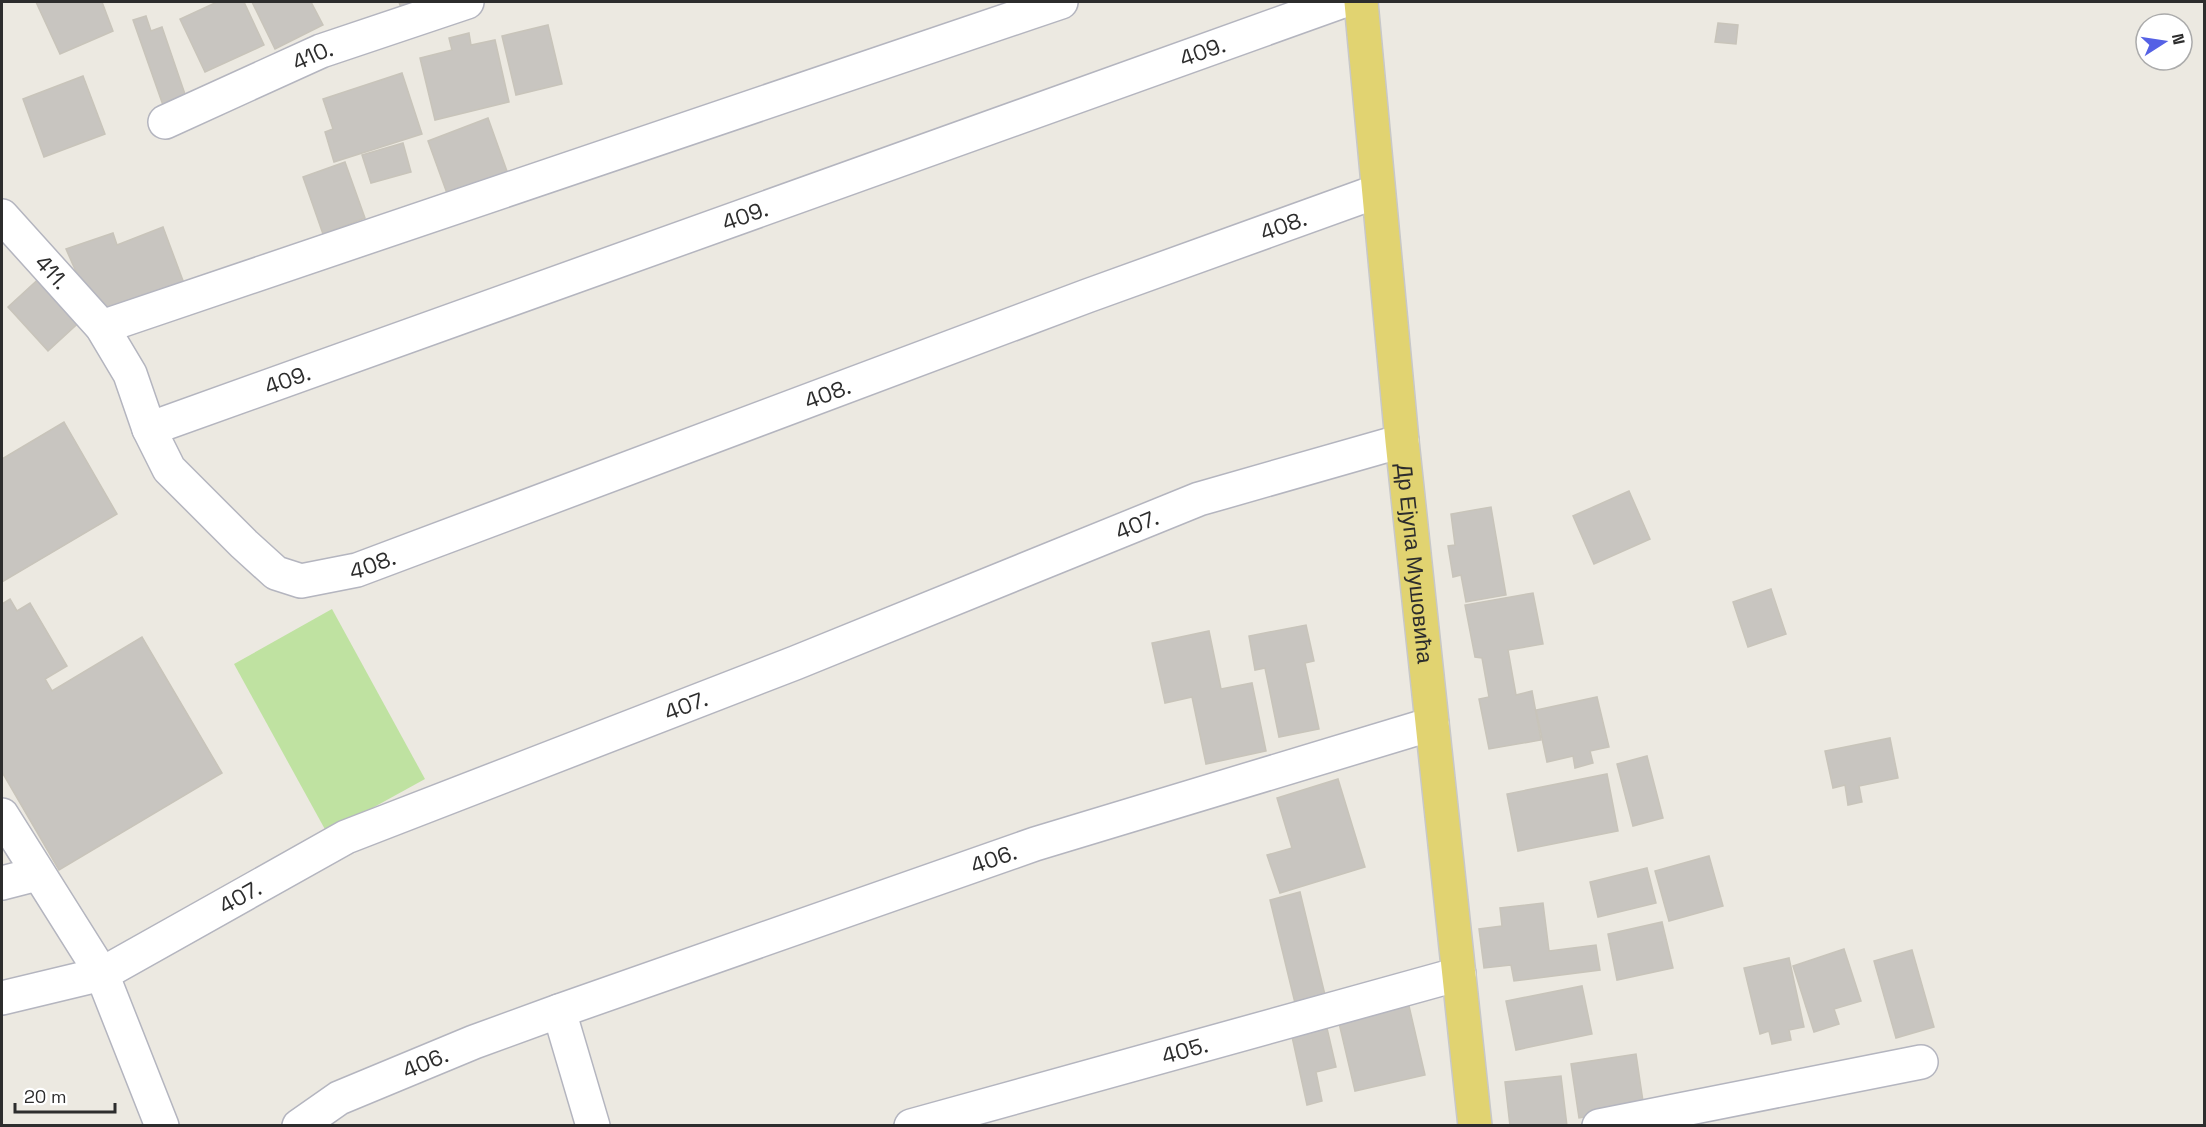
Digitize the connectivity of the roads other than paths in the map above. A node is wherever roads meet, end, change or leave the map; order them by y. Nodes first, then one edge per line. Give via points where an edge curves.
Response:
1 (467, 2) edge
2 (1061, 2) edge
3 (1340, 2) edge
4 (1361, 2) edge
5 (165, 122) dead end
6 (1378, 191) junction
7 (2, 216) edge
8 (102, 327) junction
9 (149, 429) junction
10 (1402, 441) junction
11 (276, 573) joint
12 (1432, 724) junction
13 (2, 815) edge
14 (36, 874) junction
15 (2, 883) edge
16 (102, 974) junction
17 (1459, 974) junction
18 (2, 998) edge
19 (559, 1011) junction
20 (1921, 1062) dead end
21 (162, 1125) edge
22 (299, 1125) edge
23 (593, 1125) edge
24 (911, 1125) edge
25 (1475, 1125) edge
26 (1599, 1125) edge

1 - 5 street, 410. via 321,51
2 - 8 street
3 - 9 street, 409.
4 - 6 main road, Др Ејупа Мушовића
6 - 10 main road, Др Ејупа Мушовића
6 - 11 street, 408. via 357,570 301,580
7 - 8 street, 411.
8 - 9 street, 411. via 130,374
9 - 11 street, 411. via 169,469
10 - 12 main road, Др Ејупа Мушовића
10 - 16 street, 407. via 1199,499 795,663 345,837
12 - 17 main road, Др Ејупа Мушовића
12 - 19 street, 406. via 1035,844
13 - 14 street
14 - 15 street
14 - 16 street
16 - 18 street
16 - 21 street
17 - 24 street, 405.
17 - 25 main road, Др Ејупа Мушовића
19 - 22 street, 406. via 339,1098
19 - 23 street
20 - 26 street

